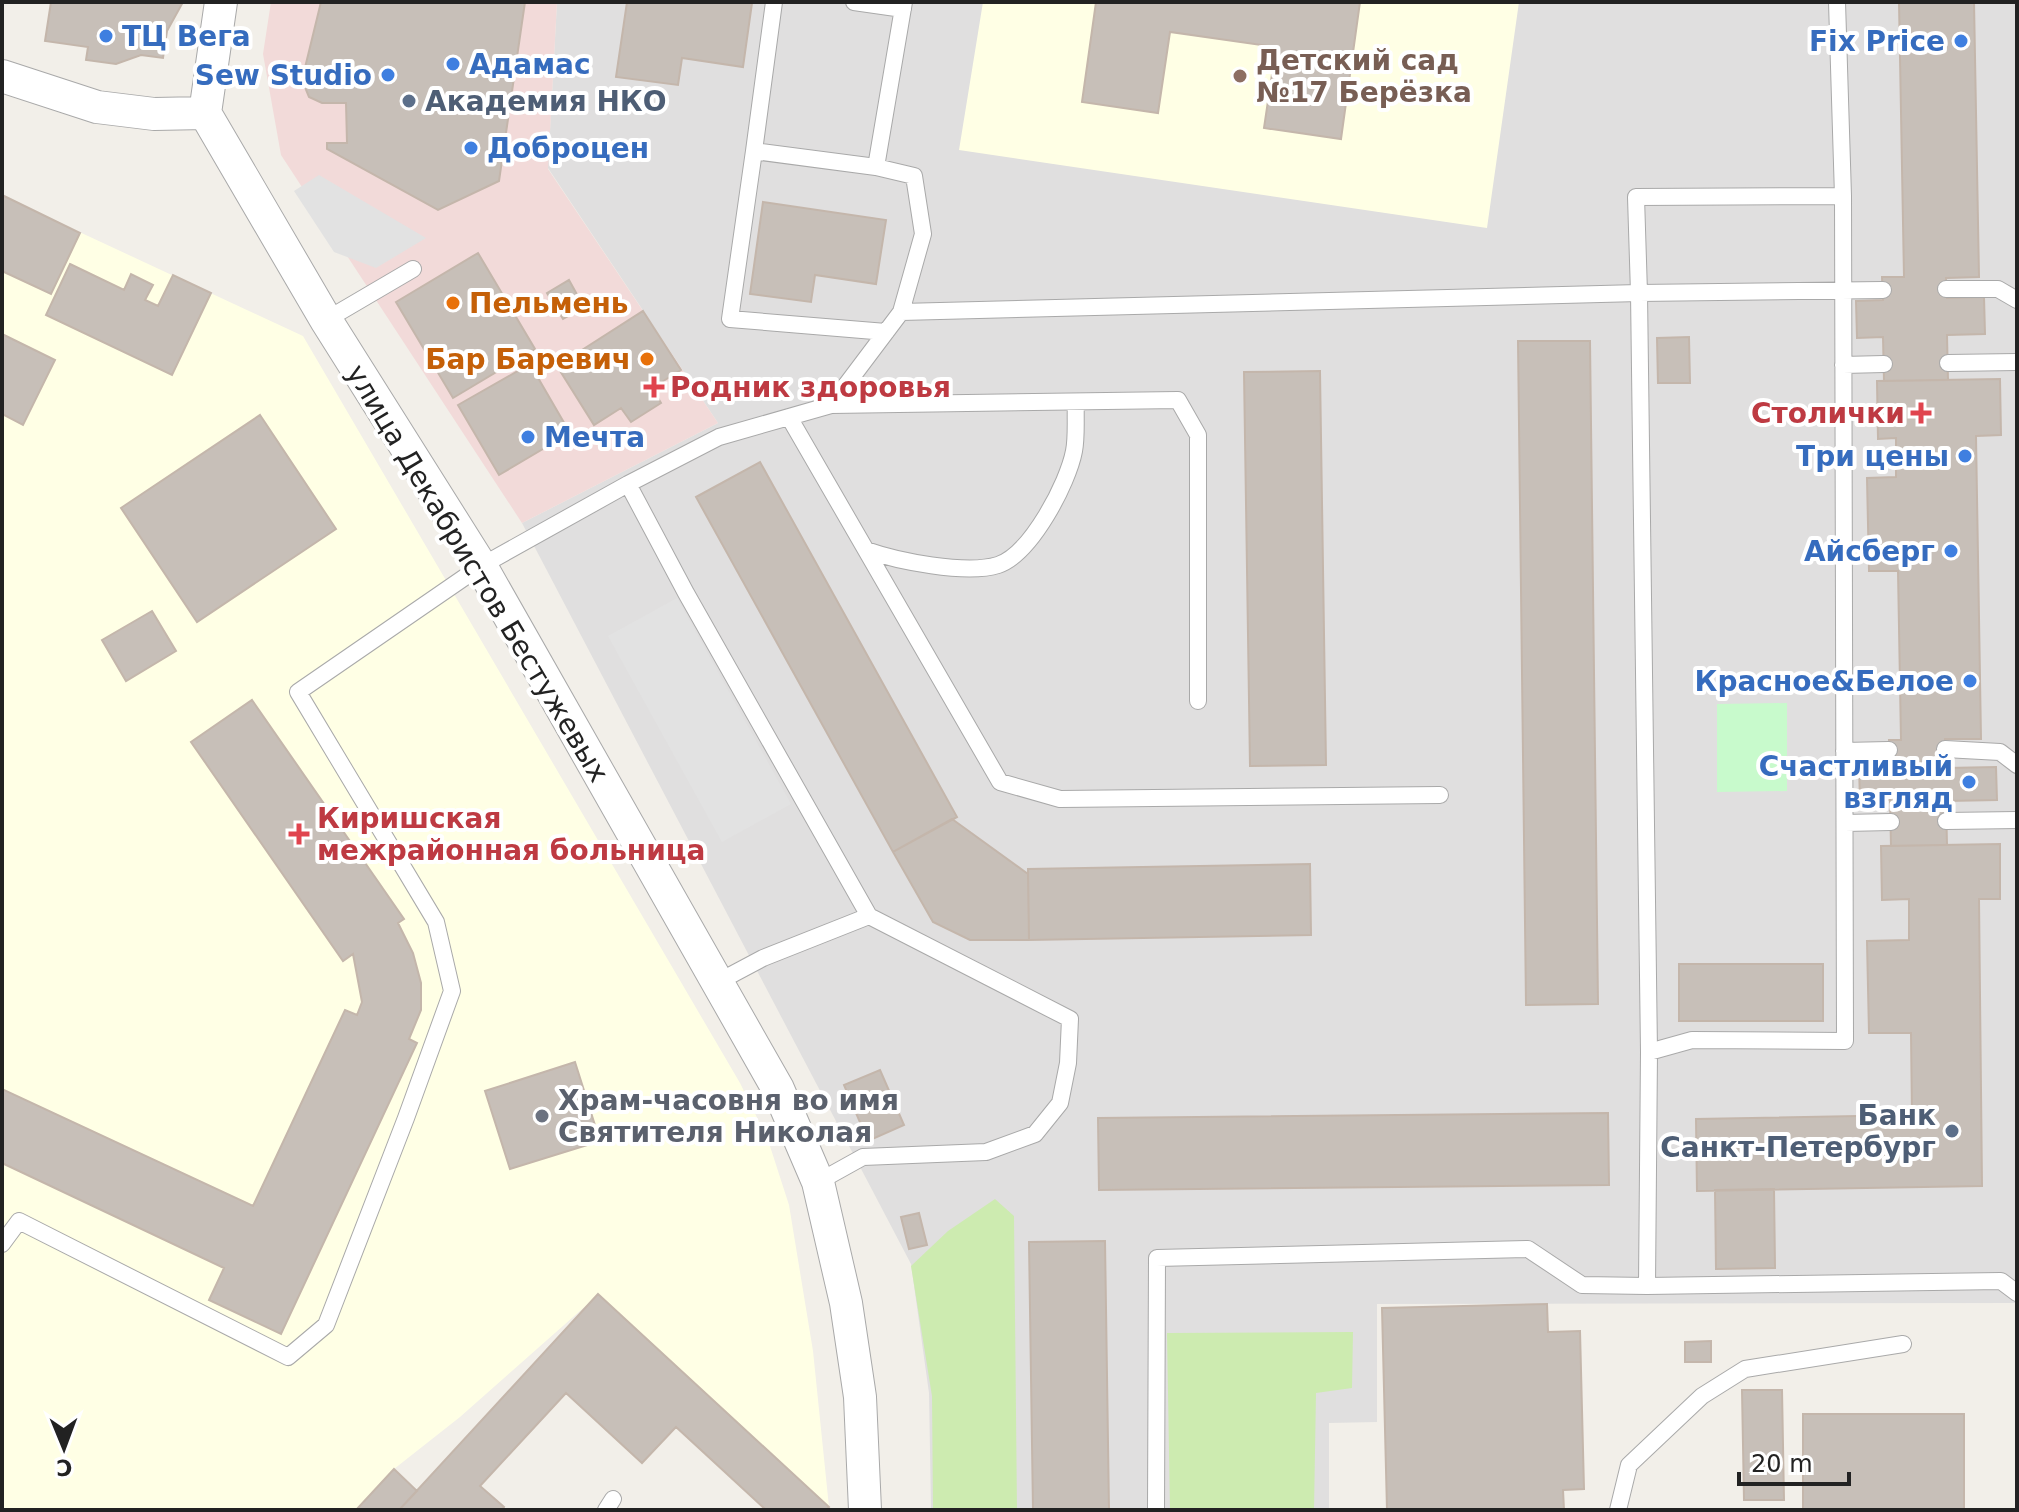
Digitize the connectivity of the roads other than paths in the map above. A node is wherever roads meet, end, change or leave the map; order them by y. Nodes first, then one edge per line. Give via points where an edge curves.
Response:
1 (221, 2) edge
2 (774, 2) edge
3 (854, 2) edge
4 (1837, 2) edge
5 (903, 6) edge
6 (2, 76) edge
7 (205, 113) junction
8 (754, 151) junction
9 (876, 167) junction
10 (1843, 196) junction
11 (413, 269) dead end
12 (1946, 289) dead end
13 (1842, 290) junction
14 (1883, 290) dead end
15 (1639, 293) junction
16 (2017, 300) edge
17 (901, 312) junction
18 (326, 320) junction
19 (886, 332) junction
20 (2017, 362) edge
21 (1948, 363) dead end
22 (1884, 364) dead end
23 (1843, 365) junction
24 (1076, 402) junction
25 (831, 405) junction
26 (789, 417) junction
27 (628, 484) junction
28 (866, 550) junction
29 (481, 566) junction
30 (1198, 701) dead end
31 (1945, 749) dead end
32 (1889, 750) dead end
33 (1844, 751) junction
34 (2017, 765) edge
35 (1440, 795) dead end
36 (2017, 820) edge
37 (1946, 821) dead end
38 (1891, 822) dead end
39 (1845, 823) junction
40 (869, 916) junction
41 (716, 983) junction
42 (1649, 1052) junction
43 (818, 1182) junction
44 (2, 1244) edge
45 (1647, 1286) junction
46 (2017, 1293) edge
47 (1903, 1344) dead end
48 (865, 1510) edge
49 (1156, 1510) edge
50 (1618, 1510) edge

1 - 7 street
2 - 8 lane
3 - 5 lane
4 - 10 lane
5 - 9 lane
6 - 7 street via 97,107
7 - 18 street, улица Декабристов Бестужевых
8 - 9 lane
8 - 19 lane via 730,319
9 - 17 lane via 914,176 923,234
10 - 13 lane
10 - 15 lane via 1636,197
11 - 18 lane
12 - 16 lane via 1998,289
13 - 14 lane
13 - 15 lane
13 - 23 lane
15 - 17 lane
15 - 42 lane
17 - 19 lane
18 - 29 street, улица Декабристов Бестужевых
19 - 25 lane
20 - 21 lane
22 - 23 lane
23 - 33 lane
24 - 25 lane
24 - 28 lane via 1074,451 1053,506 1022,550 999,565 960,569
24 - 30 lane via 1178,400 1198,435
25 - 26 lane
26 - 27 lane via 719,437
26 - 28 lane
27 - 29 lane
27 - 40 lane
28 - 35 lane via 1000,782 1060,799
29 - 41 street, улица Декабристов Бестужевых
29 - 44 lane via 298,692 436,922 452,991 326,1325 288,1357 19,1221
31 - 34 lane via 2000,752
32 - 33 lane
33 - 39 lane
36 - 37 lane
38 - 39 lane
39 - 42 lane via 1845,1041 1692,1040
40 - 41 lane via 763,958
40 - 43 lane via 1070,1019 1068,1063 1060,1103 1035,1134 986,1152 863,1157
41 - 43 street, улица Декабристов Бестужевых via 778,1089
42 - 45 lane
43 - 48 street, улица Декабристов Бестужевых via 846,1303 860,1397
45 - 46 lane via 2001,1281
45 - 49 lane via 1582,1285 1528,1249 1157,1258
47 - 50 lane via 1745,1369 1702,1396 1629,1465

